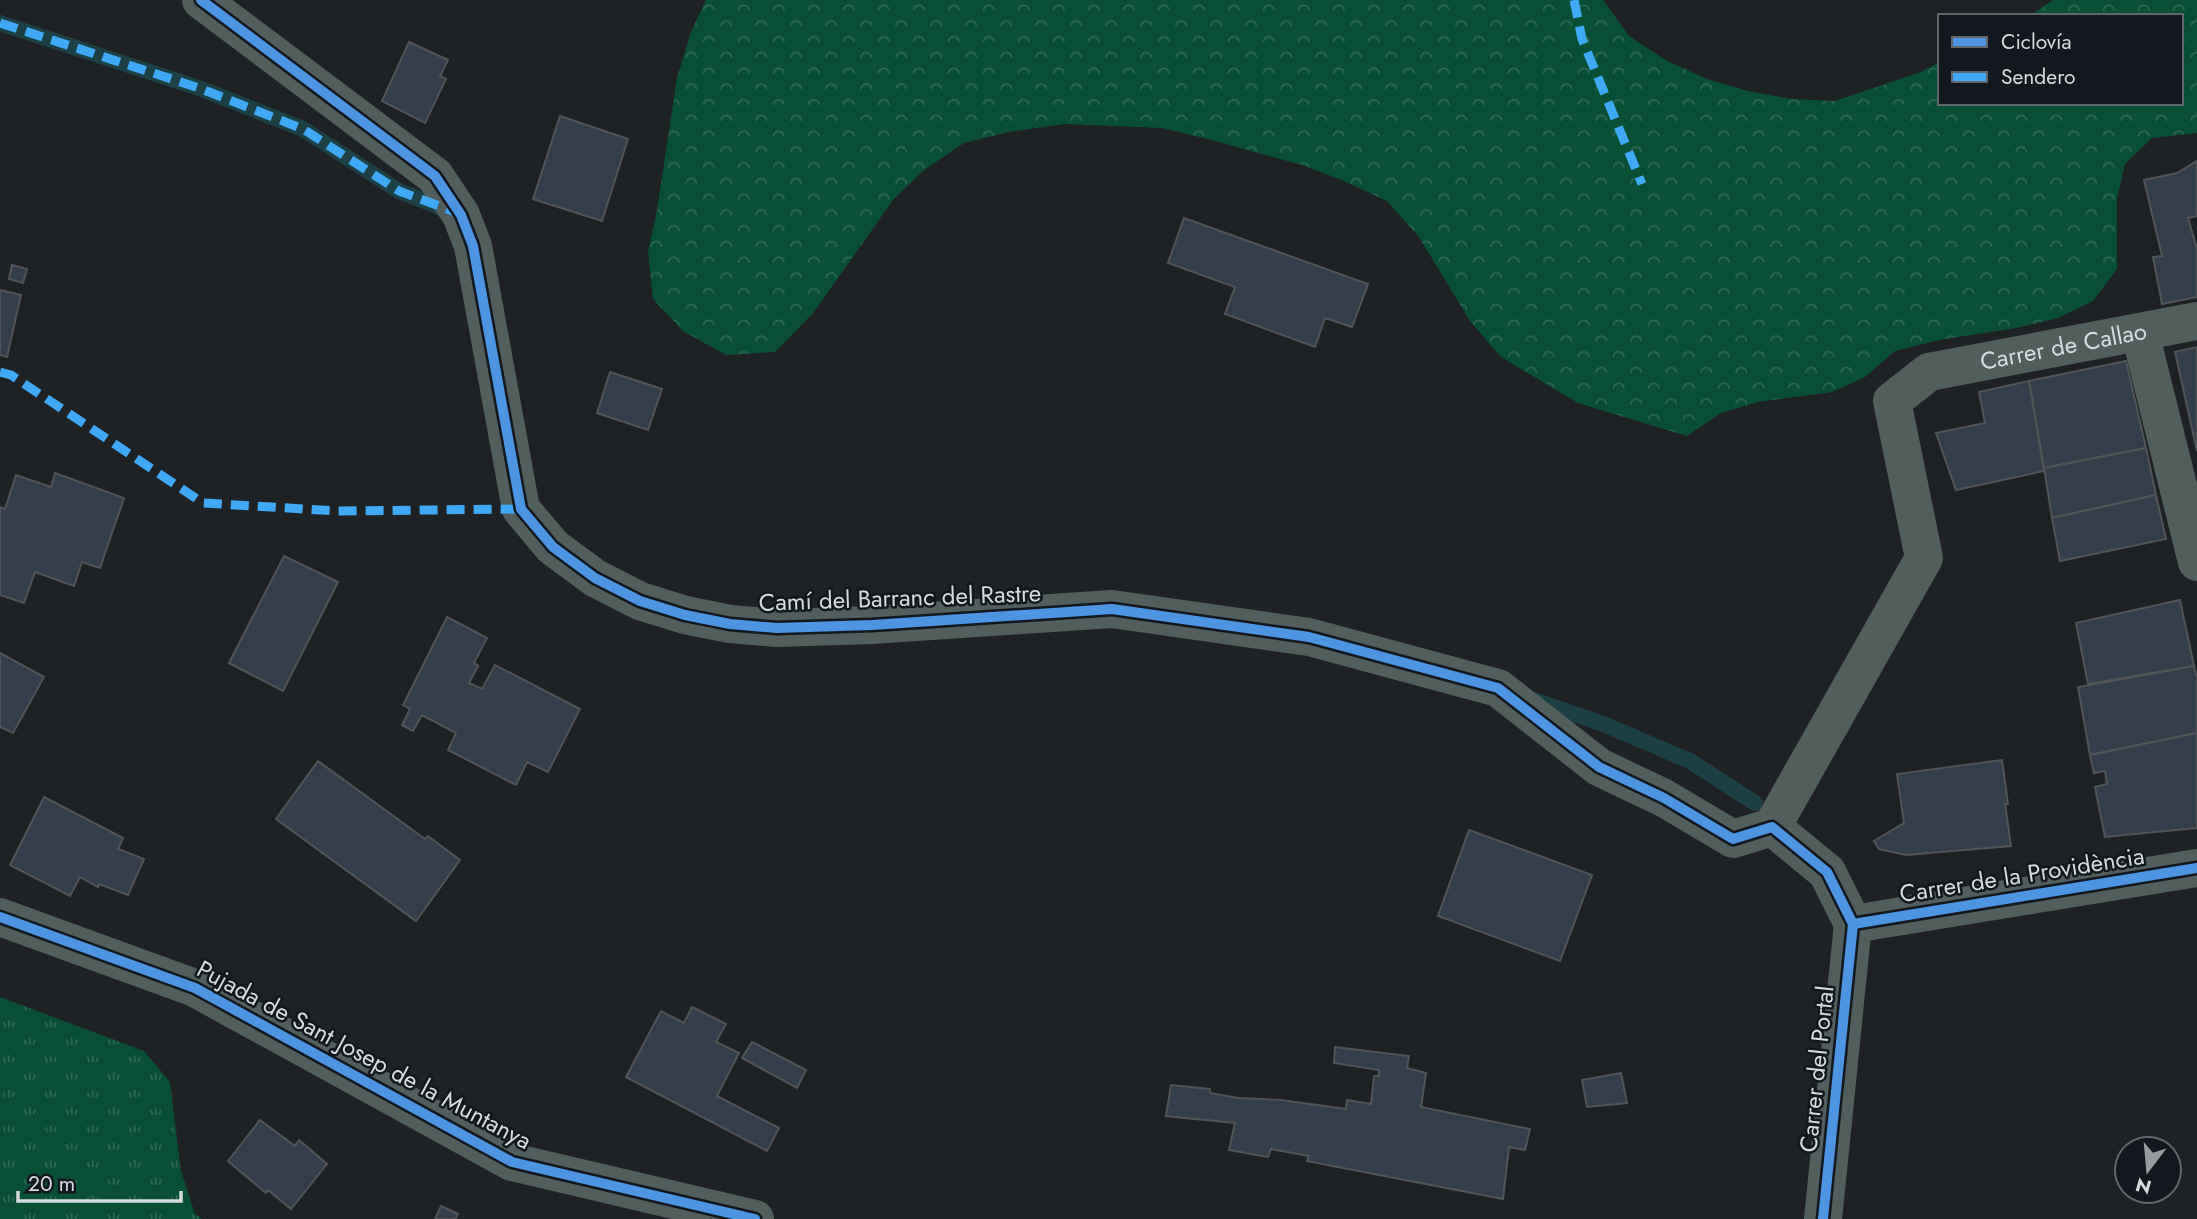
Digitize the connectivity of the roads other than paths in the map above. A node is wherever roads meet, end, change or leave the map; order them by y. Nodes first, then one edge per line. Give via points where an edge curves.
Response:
1 (201, 0) edge
2 (2197, 321) edge
3 (2140, 332) junction
4 (2190, 497) edge
5 (2197, 562) edge
6 (1772, 827) junction
7 (2197, 868) edge
8 (0, 917) edge
9 (1853, 924) junction
10 (755, 1219) edge
11 (1823, 1219) edge

1 - 6 street, Camí del Barranc del Rastre via 435,176 448,195 473,246 521,509 553,547 595,578 640,601 685,615 765,627 872,625 1112,609 1309,637 1498,688 1599,767 1733,839
2 - 3 street, Carrer de Callao
3 - 4 street
3 - 6 street, Carrer de Callao via 1929,372 1892,401 1924,558
4 - 5 street
6 - 9 street via 1827,872
7 - 9 street, Carrer de la Providència
8 - 10 street, Pujada de Sant Josep de la Muntanya via 195,988 512,1162
9 - 11 street, Carrer del Portal

